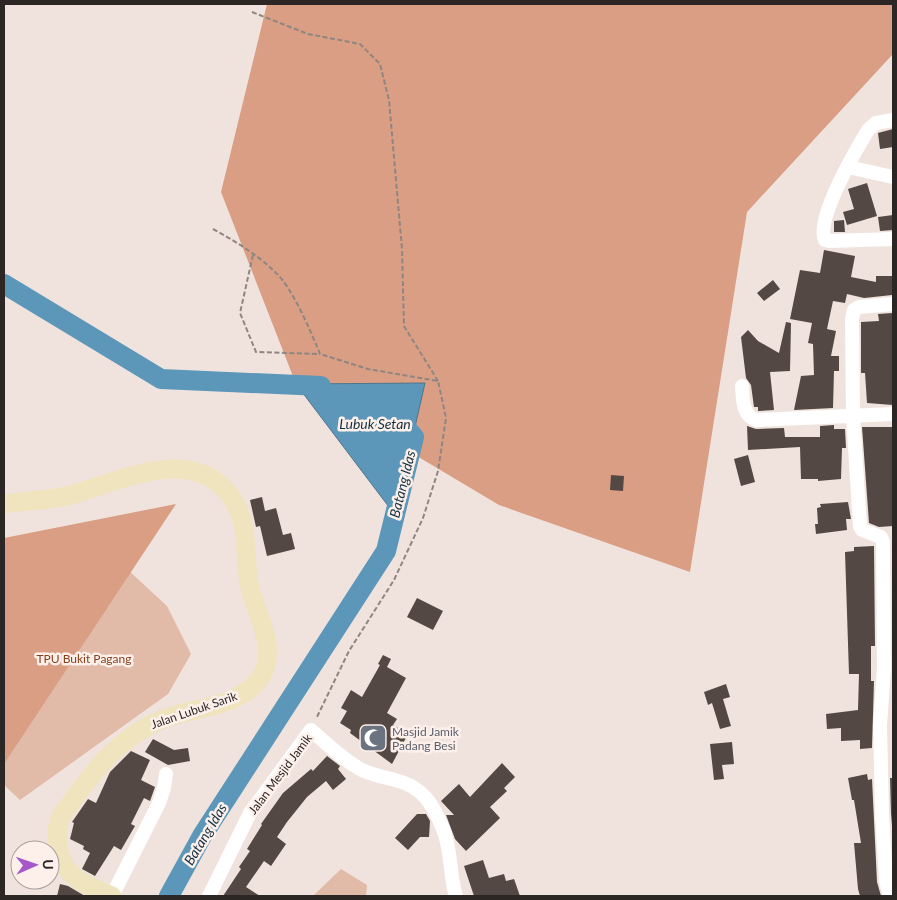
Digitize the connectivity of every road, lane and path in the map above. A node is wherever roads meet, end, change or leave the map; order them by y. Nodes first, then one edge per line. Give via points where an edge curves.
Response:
1 (252, 12) dead end
2 (893, 120) edge
3 (848, 167) junction
4 (893, 176) edge
5 (213, 229) dead end
6 (893, 239) edge
7 (253, 255) junction
8 (893, 304) edge
9 (320, 354) junction
10 (438, 381) junction
11 (742, 386) dead end
12 (893, 414) edge
13 (853, 416) junction
14 (4, 504) edge
15 (887, 535) edge
16 (888, 668) edge
17 (311, 730) junction
18 (166, 774) dead end
19 (112, 896) edge
20 (209, 896) edge
21 (456, 896) edge
22 (890, 896) edge

1 - 10 path via 308,34 360,44 380,64 389,100 402,249 404,326
2 - 3 street via 872,126
3 - 4 street
3 - 6 street via 824,224 822,235 825,240
5 - 7 path
7 - 9 path via 278,274 308,325
7 - 9 path via 240,312 256,352
8 - 13 street via 854,310
9 - 10 path via 368,369
10 - 17 path via 446,418 438,470 423,518 394,580 349,651
11 - 13 street via 745,409 756,420
12 - 13 street
13 - 15 street via 860,526 862,530
14 - 19 street, Jalan Lubuk Sarik via 70,496 137,474 188,469 209,476 238,509 251,591 268,649 260,678 241,694 214,706 159,720 122,742 93,771 60,818 57,845 64,865 76,879
15 - 16 street via 883,549
16 - 22 street via 880,725 882,813 886,881
17 - 20 street, Jalan Mesjid Jamik via 250,813
17 - 21 street, Jalan Mesjid Jamik via 350,763 420,790 432,807 448,845
18 - 19 street via 159,803

